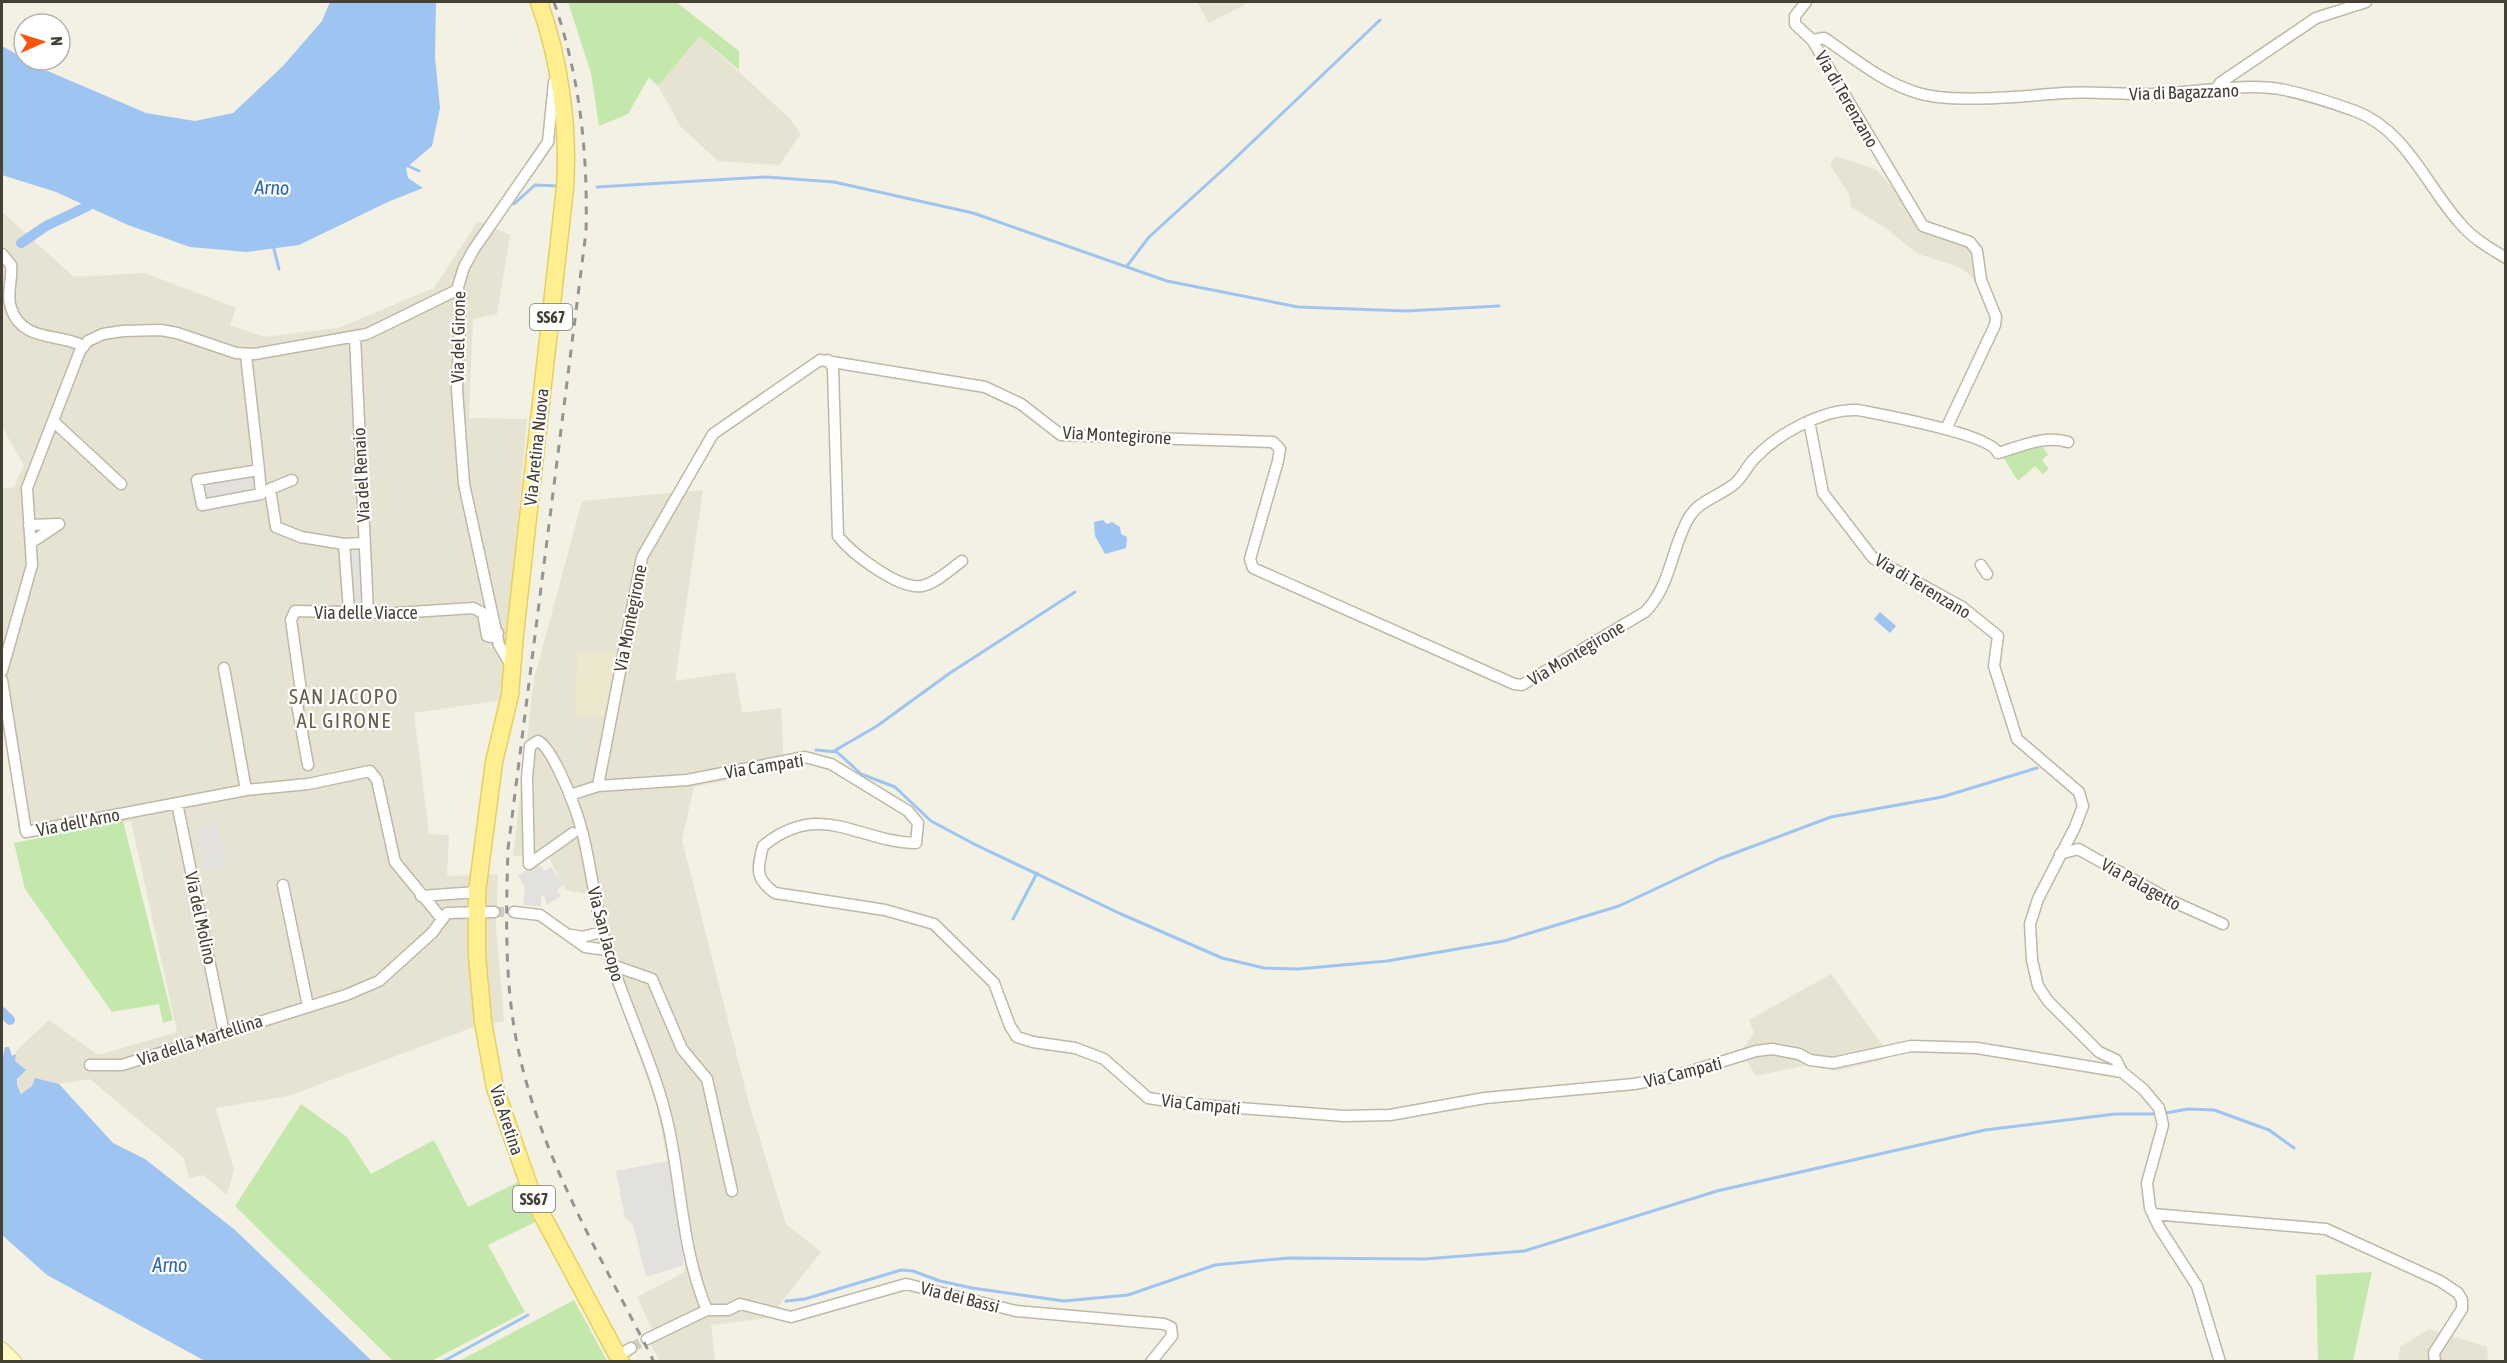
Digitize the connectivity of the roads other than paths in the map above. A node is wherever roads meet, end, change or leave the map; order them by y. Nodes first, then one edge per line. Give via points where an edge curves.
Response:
1 (539, 2) edge
2 (1806, 2) edge
3 (2366, 2) edge
4 (1812, 40) junction
5 (555, 64) junction
6 (2215, 91) junction
7 (2, 254) edge
8 (2505, 258) edge
9 (457, 290) junction
10 (355, 337) junction
11 (83, 346) junction
12 (246, 355) junction
13 (828, 360) junction
14 (53, 421) junction
15 (1809, 421) junction
16 (1946, 429) junction
17 (2068, 442) dead end
18 (259, 470) junction
19 (292, 480) dead end
20 (121, 484) dead end
21 (29, 525) junction
22 (32, 542) junction
23 (364, 543) junction
24 (344, 544) junction
25 (963, 561) dead end
26 (349, 610) junction
27 (368, 612) junction
28 (506, 634) junction
29 (1989, 649) dead end
30 (1994, 666) junction
31 (224, 668) dead end
32 (2, 671) edge
33 (2, 680) edge
34 (308, 765) dead end
35 (598, 786) junction
36 (246, 790) junction
37 (570, 795) junction
38 (177, 803) junction
39 (2073, 832) junction
40 (573, 833) dead end
41 (2078, 849) junction
42 (2060, 854) junction
43 (283, 885) dead end
44 (477, 892) junction
45 (421, 896) junction
46 (476, 912) junction
47 (494, 912) tunnel mouth
48 (514, 912) tunnel mouth
49 (442, 920) junction
50 (2223, 924) dead end
51 (602, 932) junction
52 (568, 934) junction
53 (607, 950) junction
54 (612, 965) junction
55 (308, 1006) junction
56 (224, 1033) junction
57 (90, 1065) dead end
58 (2122, 1072) junction
59 (732, 1191) dead end
60 (2153, 1214) junction
61 (707, 1310) junction
62 (647, 1340) tunnel mouth
63 (2, 1350) edge
64 (624, 1355) edge
65 (14, 1362) edge
66 (1151, 1362) edge
67 (2220, 1362) edge
68 (2435, 1362) edge

1 - 5 main road, Via Aretina Nuova / SS67
2 - 4 street via 1795,16 1795,24
3 - 6 street via 2316,18 2220,82
4 - 6 street, Via di Bagazzano via 1824,38 1893,85 1939,97
4 - 16 street, Via di Terenzano via 1923,226 1970,243 1977,251 1995,325
5 - 9 street, Via del Girone via 548,142 474,249
5 - 28 main road, Via Aretina Nuova / SS67 via 567,147 565,188
6 - 8 street, Via di Bagazzano via 2284,90 2356,111 2377,122 2395,137 2469,234
7 - 11 street via 11,265 9,298 15,315 36,334
9 - 10 street via 382,328
9 - 28 street, Via del Girone via 461,294 457,400 464,484
10 - 12 street
10 - 23 street, Via del Renaio
11 - 12 street via 109,333 161,330
11 - 14 street
12 - 18 street
13 - 15 street, Via Montegirone via 985,387 1022,404 1061,435 1273,442 1280,449 1250,559 1253,568 1514,684 1528,683 1645,612 1663,588 1696,507 1736,484 1772,443
13 - 25 street via 833,368 838,536 861,559 913,586 923,586
13 - 35 street, Via Montegirone via 812,364 713,434 642,557
14 - 20 street
14 - 21 street via 27,488
15 - 16 street via 1846,409
15 - 30 street, Via di Terenzano via 1823,493 1832,508 1872,558 1962,607 1998,636
16 - 17 street via 1987,442 1998,453 2045,439
18 - 18 street via 197,480 202,505 261,494
19 - 24 street via 270,489 276,527 301,537
21 - 22 street
21 - 22 street via 59,524
22 - 32 street via 31,570
23 - 24 street
23 - 27 street, Via del Renaio
24 - 26 street
26 - 27 street, Via delle Viacce
26 - 34 street, Via delle Viacce via 296,611 291,620 301,691 297,704
27 - 28 street, Via delle Viacce via 477,608 483,613 487,636
28 - 44 main road, Via Aretina Nuova / SS67 via 512,667 510,695 494,762
29 - 30 street
30 - 39 street, Via di Terenzano via 2017,738 2079,792 2083,806
31 - 36 street
33 - 38 street, Via dell'Arno via 26,832
35 - 37 street, Via Campati
35 - 58 street, Via Campati via 687,780 805,757 831,764 908,811 918,823 916,843 895,841 847,826 808,825 763,846 759,875 763,885 775,893 885,910 934,924 994,983 1017,1037 1075,1048 1104,1059 1148,1098 1333,1115 1390,1115 1485,1098 1634,1084 1772,1049 1833,1063 1911,1046 1977,1047
36 - 38 street, Via dell'Arno
36 - 45 street, Via dell'Arno via 308,784 370,771 377,780 396,862
37 - 40 street, Via San Jacopo via 546,746 540,741 533,742 528,767 528,864
37 - 51 street, Via San Jacopo via 581,828
38 - 56 street, Via del Molino
39 - 41 street
39 - 42 street, Via di Terenzano
41 - 42 street
41 - 50 street, Via Palagetto via 2174,903
42 - 58 street, Via di Terenzano via 2030,924 2038,986 2099,1052 2116,1060
43 - 55 street
44 - 45 street
44 - 46 main road, Via Aretina / SS67
45 - 49 street
46 - 47 street
46 - 49 street via 449,912
46 - 64 main road, Via Aretina / SS67 via 483,1022 503,1116 534,1200
48 - 52 street via 540,915
49 - 55 street, Via della Martellina via 382,979
51 - 52 street via 582,937
51 - 53 street, Via San Jacopo
52 - 53 street via 585,947
53 - 54 street, Via San Jacopo
54 - 59 street via 652,979 682,1049 707,1079
54 - 61 street, Via San Jacopo via 662,1101 692,1270
55 - 56 street, Via della Martellina
56 - 57 street, Via della Martellina via 122,1065
58 - 60 street, Via di Terenzano via 2159,1108 2163,1125 2147,1183
60 - 67 street via 2197,1286
60 - 68 street via 2326,1229 2440,1281 2458,1293 2462,1309 2434,1353
61 - 62 street, Via dei Bassi
61 - 66 street, Via dei Bassi via 728,1310 740,1304 791,1317 906,1284 1016,1311 1171,1327 1172,1336
63 - 65 main road

